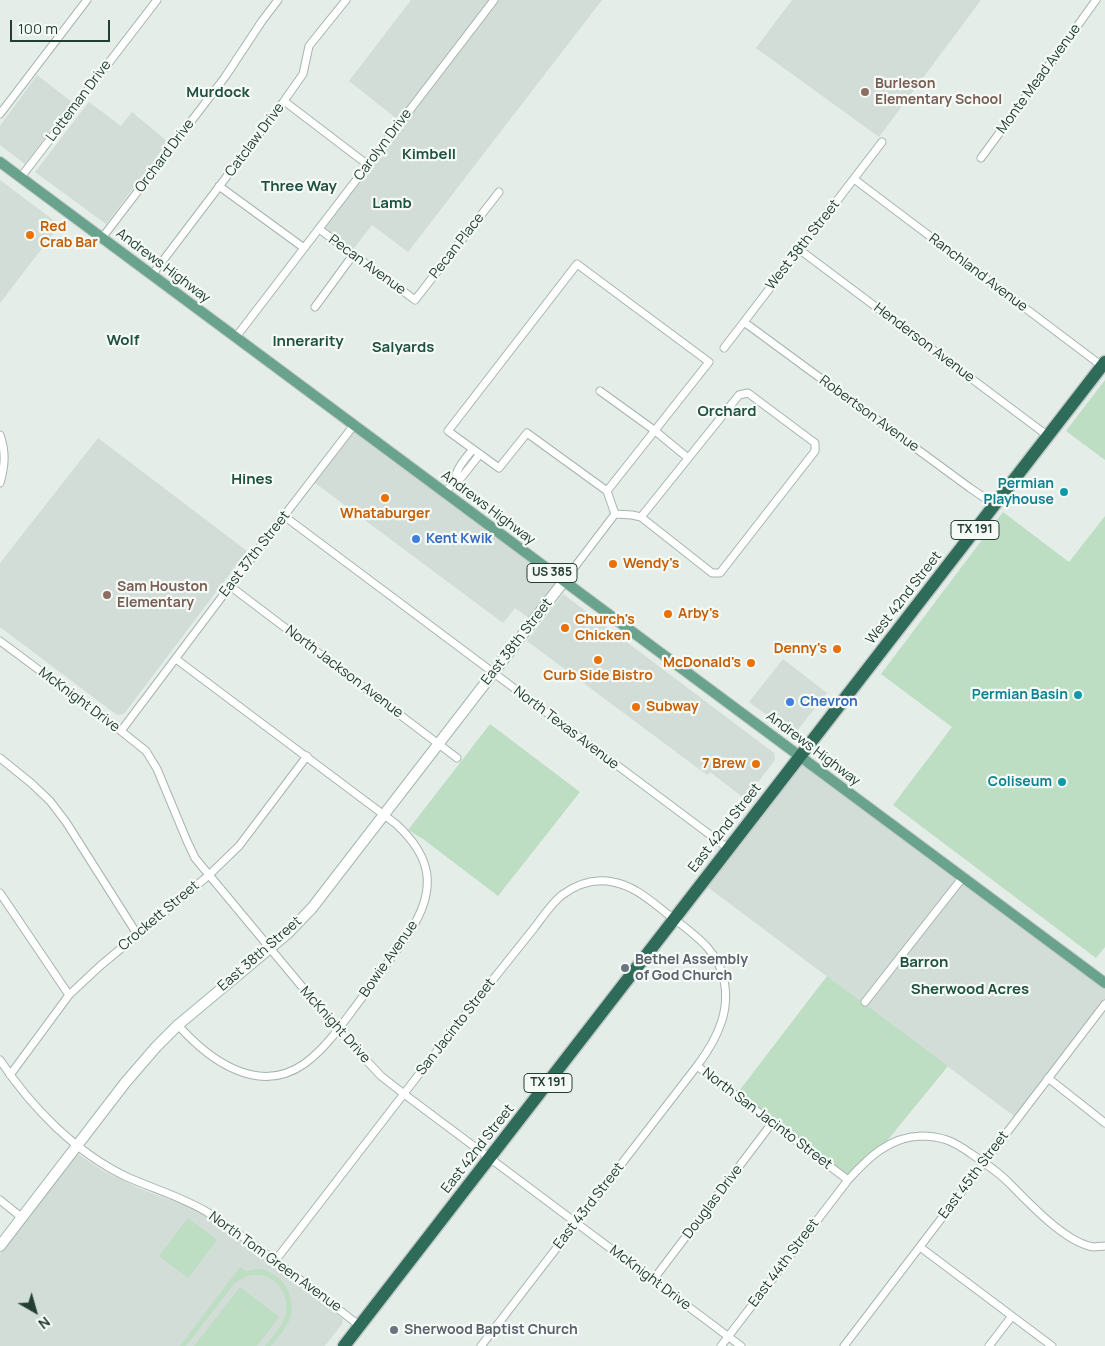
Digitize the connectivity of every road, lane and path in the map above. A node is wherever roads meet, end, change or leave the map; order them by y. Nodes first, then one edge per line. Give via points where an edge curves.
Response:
1 (87, 0) edge
2 (156, 0) edge
3 (278, 0) edge
4 (346, 0) edge
5 (494, 0) edge
6 (1096, 0) edge
7 (284, 101) junction
8 (0, 114) edge
9 (882, 142) dead end
10 (980, 158) dead end
11 (0, 162) edge
12 (368, 165) junction
13 (21, 177) junction
14 (854, 179) junction
15 (219, 186) junction
16 (499, 192) dead end
17 (319, 230) junction
18 (102, 238) junction
19 (304, 248) junction
20 (800, 250) junction
21 (353, 255) junction
22 (152, 274) junction
23 (415, 300) joint
24 (315, 307) dead end
25 (744, 322) junction
26 (236, 337) junction
27 (724, 348) dead end
28 (1104, 364) edge
29 (600, 391) dead end
30 (354, 425) junction
31 (654, 430) junction
32 (0, 435) edge
33 (1048, 436) junction
34 (473, 449) junction
35 (480, 454) junction
36 (688, 458) junction
37 (455, 480) junction
38 (0, 482) edge
39 (607, 491) junction
40 (445, 493) junction
41 (995, 505) junction
42 (615, 514) junction
43 (284, 516) junction
44 (641, 517) junction
45 (564, 581) junction
46 (230, 586) junction
47 (0, 641) edge
48 (176, 659) junction
49 (493, 673) junction
50 (121, 731) junction
51 (438, 744) junction
52 (307, 756) junction
53 (800, 756) junction
54 (0, 758) edge
55 (458, 758) dead end
56 (384, 814) junction
57 (728, 849) junction
58 (209, 875) junction
59 (963, 877) junction
60 (0, 892) edge
61 (674, 919) junction
62 (137, 934) junction
63 (270, 949) junction
64 (1105, 983) edge
65 (69, 996) junction
66 (865, 1002) dead end
67 (1105, 1004) edge
68 (178, 1025) junction
69 (338, 1030) junction
70 (0, 1060) edge
71 (697, 1066) junction
72 (10, 1075) junction
73 (1048, 1078) junction
74 (404, 1094) junction
75 (772, 1123) junction
76 (1105, 1123) edge
77 (77, 1145) junction
78 (490, 1158) junction
79 (984, 1162) junction
80 (848, 1180) junction
81 (0, 1200) edge
82 (21, 1217) junction
83 (576, 1223) junction
84 (0, 1246) edge
85 (1105, 1246) edge
86 (920, 1247) junction
87 (275, 1261) junction
88 (653, 1280) junction
89 (1012, 1316) junction
90 (360, 1326) junction
91 (728, 1336) junction
92 (344, 1346) edge
93 (481, 1346) edge
94 (721, 1346) edge
95 (741, 1346) edge
96 (844, 1346) edge
97 (989, 1346) edge
98 (1052, 1346) edge

1 - 8 street
2 - 13 street, Lotteman Drive
3 - 18 street, Orchard Drive via 225,77
4 - 7 street, Catclaw Drive via 309,46 304,74
5 - 12 street, Carolyn Drive
6 - 10 street, Monte Mead Avenue
7 - 12 street
7 - 15 street, Catclaw Drive
9 - 14 street, West 38th Street
11 - 13 main road, Andrews Highway / US 385
12 - 17 street, Carolyn Drive
13 - 18 main road, Andrews Highway / US 385
14 - 20 street, West 38th Street
14 - 28 street, Ranchland Avenue
15 - 19 street
15 - 22 street, Catclaw Drive
16 - 23 street, Pecan Place
17 - 19 street, Carolyn Drive
17 - 21 street, Pecan Avenue
18 - 22 main road, Andrews Highway / US 385
19 - 26 street, Carolyn Drive
20 - 25 street, West 38th Street
20 - 33 street, Henderson Avenue
21 - 23 street, Pecan Avenue
21 - 24 street
22 - 26 main road, Andrews Highway / US 385
25 - 27 street, West 38th Street
25 - 41 street, Robertson Avenue
26 - 30 main road, Andrews Highway / US 385
28 - 33 highway, West 42nd Street / TX 191
29 - 31 street
30 - 40 main road, Andrews Highway / US 385
30 - 43 street, East 37th Street
31 - 34 street via 709,362 577,264 448,431
31 - 36 street
31 - 39 street
32 - 38 street via 5,456
33 - 41 highway, West 42nd Street / TX 191
34 - 35 street
34 - 37 street via 457,470
35 - 37 street via 465,474
35 - 39 street via 499,468 527,432
36 - 44 street
36 - 44 street via 739,395 748,394 815,443 815,451 720,573 712,573
37 - 40 street
39 - 42 street
40 - 45 main road, Andrews Highway / US 385
41 - 53 highway, West 42nd Street / TX 191
42 - 44 street
42 - 45 street
43 - 46 street, East 37th Street
43 - 49 street, North Texas Avenue
45 - 49 street, East 38th Street
45 - 53 main road, Andrews Highway / US 385
46 - 48 street, East 37th Street
46 - 51 street, North Jackson Avenue
47 - 50 street, McKnight Drive
48 - 50 street, East 37th Street
48 - 52 street, Bowie Avenue
49 - 51 street, East 38th Street
49 - 57 street, North Texas Avenue
50 - 58 street, McKnight Drive via 152,760 186,841
51 - 55 street, North Jackson Avenue
51 - 56 street, East 38th Street
52 - 56 street, Bowie Avenue
52 - 58 street, Crockett Street via 239,846
53 - 57 highway, East 42nd Street / TX 191
53 - 59 main road, Andrews Highway / US 385
54 - 62 street via 50,801
56 - 63 street, East 38th Street via 312,908
56 - 69 street, Bowie Avenue via 405,832 419,850 427,878 425,902 411,930
57 - 61 highway, East 42nd Street / TX 191
58 - 62 street, Crockett Street
58 - 63 street, McKnight Drive
59 - 64 main road, Andrews Highway / US 385
59 - 66 street
60 - 65 street
61 - 71 street, North San Jacinto Street via 707,947 723,978 725,1004 720,1026
61 - 74 street, San Jacinto Street via 633,889 613,882 584,883 564,893
61 - 78 highway, East 42nd Street / TX 191
62 - 65 street, Crockett Street
63 - 68 street, East 38th Street
63 - 69 street, McKnight Drive
65 - 72 street, Crockett Street
67 - 73 street, East 45th Street
68 - 69 street, Bowie Avenue via 232,1069 251,1076 284,1073 304,1063
68 - 77 street, East 38th Street via 139,1066
69 - 74 street, McKnight Drive via 381,1076
70 - 72 street, North Tom Green Avenue
71 - 75 street, North San Jacinto Street
71 - 83 street, East 43rd Street
72 - 77 street, North Tom Green Avenue via 39,1111
73 - 76 street
73 - 79 street, East 45th Street
74 - 78 street, McKnight Drive
74 - 87 street, San Jacinto Street
75 - 80 street, North San Jacinto Street
75 - 88 street, Douglas Drive
77 - 82 street, East 38th Street
77 - 87 street, North Tom Green Avenue via 115,1170 201,1209
78 - 83 street, McKnight Drive
78 - 90 highway, East 42nd Street / TX 191
79 - 80 street via 948,1140 914,1136 880,1149
79 - 85 street via 1040,1214 1076,1241 1093,1247
79 - 86 street, East 45th Street
80 - 91 street, East 44th Street
81 - 82 street
82 - 84 street, East 38th Street
83 - 88 street, McKnight Drive
83 - 93 street, East 43rd Street
86 - 89 street
86 - 96 street, East 45th Street
87 - 90 street, North Tom Green Avenue
88 - 91 street, McKnight Drive
89 - 97 street
89 - 98 street
90 - 92 highway, East 42nd Street / TX 191
91 - 94 street, East 44th Street
91 - 95 street, McKnight Drive

